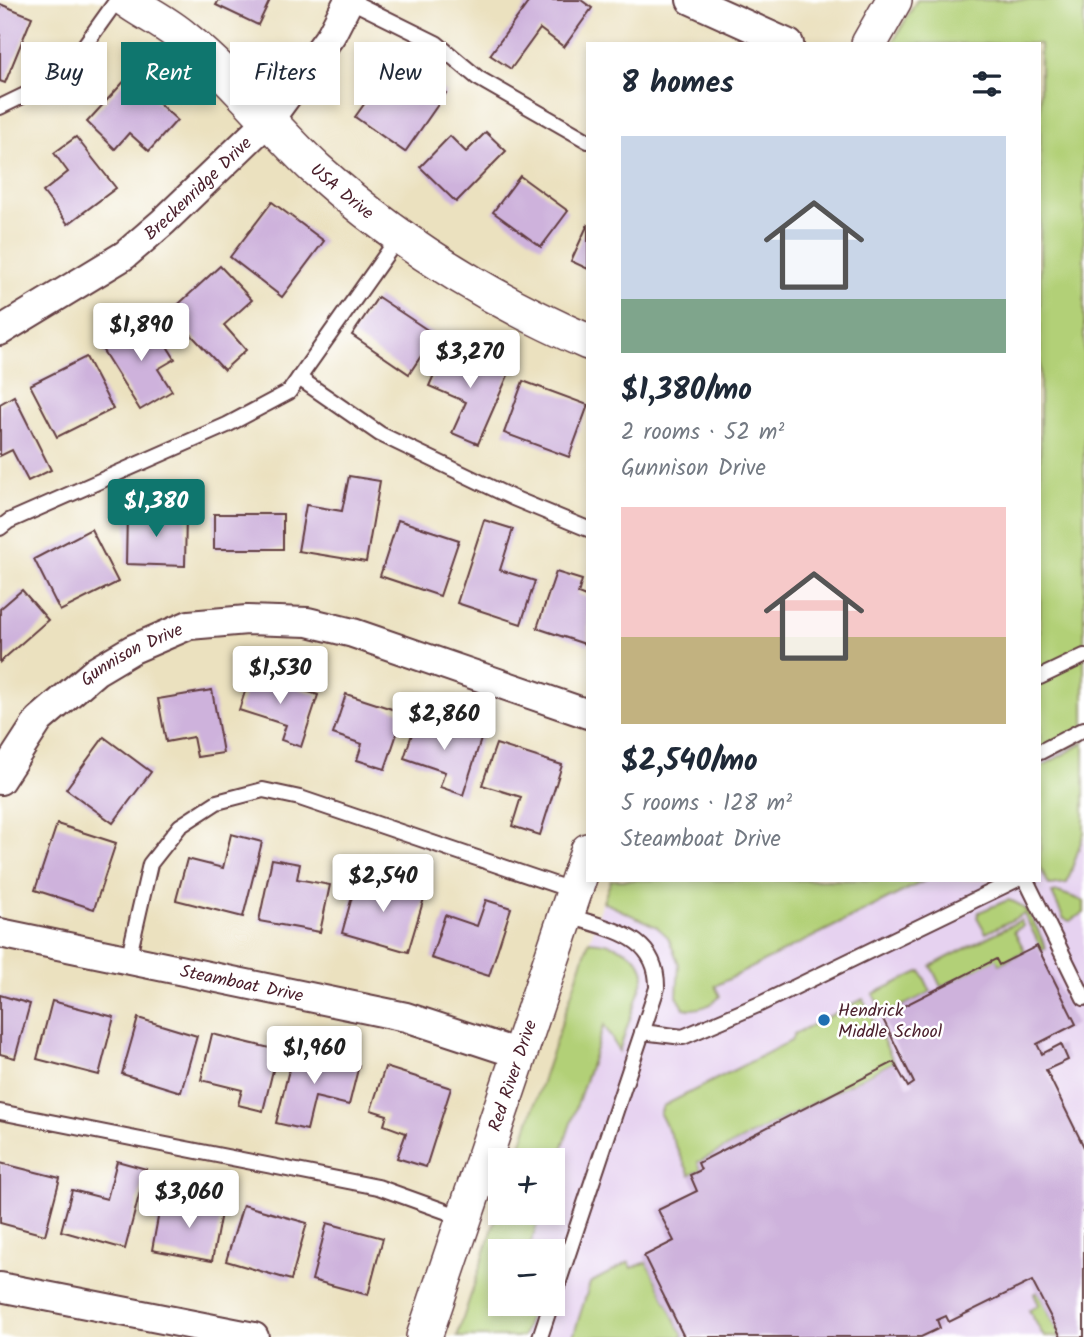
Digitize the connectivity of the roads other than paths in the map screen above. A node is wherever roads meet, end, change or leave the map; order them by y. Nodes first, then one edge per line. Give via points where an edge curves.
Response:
1 (349, 0) edge
2 (691, 0) edge
3 (894, 0) edge
4 (130, 2) edge
5 (785, 42) edge
6 (870, 42) edge
7 (0, 107) edge
8 (269, 121) junction
9 (586, 140) edge
10 (400, 235) junction
11 (0, 331) edge
12 (586, 341) edge
13 (299, 379) junction
14 (0, 527) edge
15 (586, 528) edge
16 (1084, 656) edge
17 (1041, 677) edge
18 (586, 712) edge
19 (1084, 729) edge
20 (1041, 751) edge
21 (0, 780) edge
22 (586, 857) edge
23 (1012, 882) edge
24 (1027, 882) edge
25 (571, 903) junction
26 (0, 933) edge
27 (128, 960) junction
28 (1084, 998) edge
29 (642, 1032) junction
30 (519, 1054) junction
31 (0, 1112) edge
32 (464, 1218) junction
33 (565, 1263) edge
34 (0, 1287) edge
35 (547, 1316) edge
36 (254, 1337) edge
37 (424, 1337) edge
38 (540, 1337) edge

1 - 8 street, Breckenridge Drive via 331,35
1 - 9 lane via 436,43 478,78
2 - 5 street
3 - 6 street
4 - 7 lane via 62,77
4 - 8 street, USA Drive via 184,37
8 - 10 street, USA Drive via 315,168
8 - 11 street, Breckenridge Drive via 125,256
10 - 12 street, USA Drive via 445,268 545,324
10 - 13 lane
13 - 14 lane via 289,392 227,425
13 - 15 lane via 380,434
16 - 17 lane
18 - 21 street, Gunnison Drive via 308,622 247,620 189,625 96,671 39,720
19 - 20 lane
22 - 25 street, Red River Drive
23 - 29 lane via 683,1037
24 - 28 lane
25 - 27 lane via 300,798 263,790 218,802 180,826 150,864
25 - 29 lane via 647,949 657,969 657,988
25 - 30 street, Red River Drive
26 - 27 street, Steamboat Drive
27 - 30 street, Steamboat Drive via 405,1017
29 - 33 lane
30 - 32 street, Red River Drive
31 - 32 lane via 378,1187
32 - 37 street, Red River Drive
34 - 36 street
35 - 38 lane

